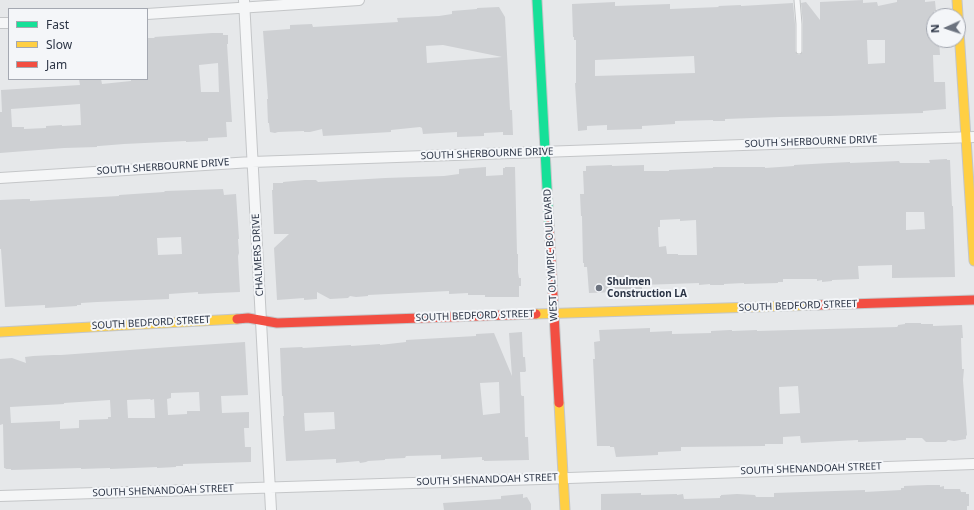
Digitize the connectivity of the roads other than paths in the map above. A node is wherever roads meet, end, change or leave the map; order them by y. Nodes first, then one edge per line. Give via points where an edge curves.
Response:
1 (359, 0) edge
2 (537, 0) edge
3 (797, 0) edge
4 (957, 0) edge
5 (244, 4) edge
6 (148, 14) edge
7 (799, 51) dead end
8 (970, 137) edge
9 (545, 152) junction
10 (252, 162) junction
11 (0, 178) edge
12 (974, 261) edge
13 (974, 300) edge
14 (554, 314) junction
15 (261, 320) junction
16 (0, 332) edge
17 (974, 464) edge
18 (564, 477) junction
19 (270, 488) junction
20 (0, 496) edge
21 (272, 510) edge
22 (565, 510) edge

1 - 5 street
2 - 9 street, WEST OLYMPIC BOULEVARD
3 - 7 lane
4 - 8 street
5 - 6 street
5 - 10 street, CHALMERS DRIVE
8 - 9 street, SOUTH SHERBOURNE DRIVE
8 - 12 street
9 - 10 street, SOUTH SHERBOURNE DRIVE
9 - 14 street, WEST OLYMPIC BOULEVARD
10 - 11 street, SOUTH SHERBOURNE DRIVE
10 - 15 street, CHALMERS DRIVE
13 - 14 street, SOUTH BEDFORD STREET
14 - 15 street, SOUTH BEDFORD STREET via 276,323
14 - 18 street, WEST OLYMPIC BOULEVARD
15 - 16 street, SOUTH BEDFORD STREET via 248,318
15 - 19 street, CHALMERS DRIVE
17 - 18 street, SOUTH SHENANDOAH STREET
18 - 19 street, SOUTH SHENANDOAH STREET
18 - 22 street, WEST OLYMPIC BOULEVARD
19 - 20 street, SOUTH SHENANDOAH STREET
19 - 21 street, CHALMERS DRIVE

